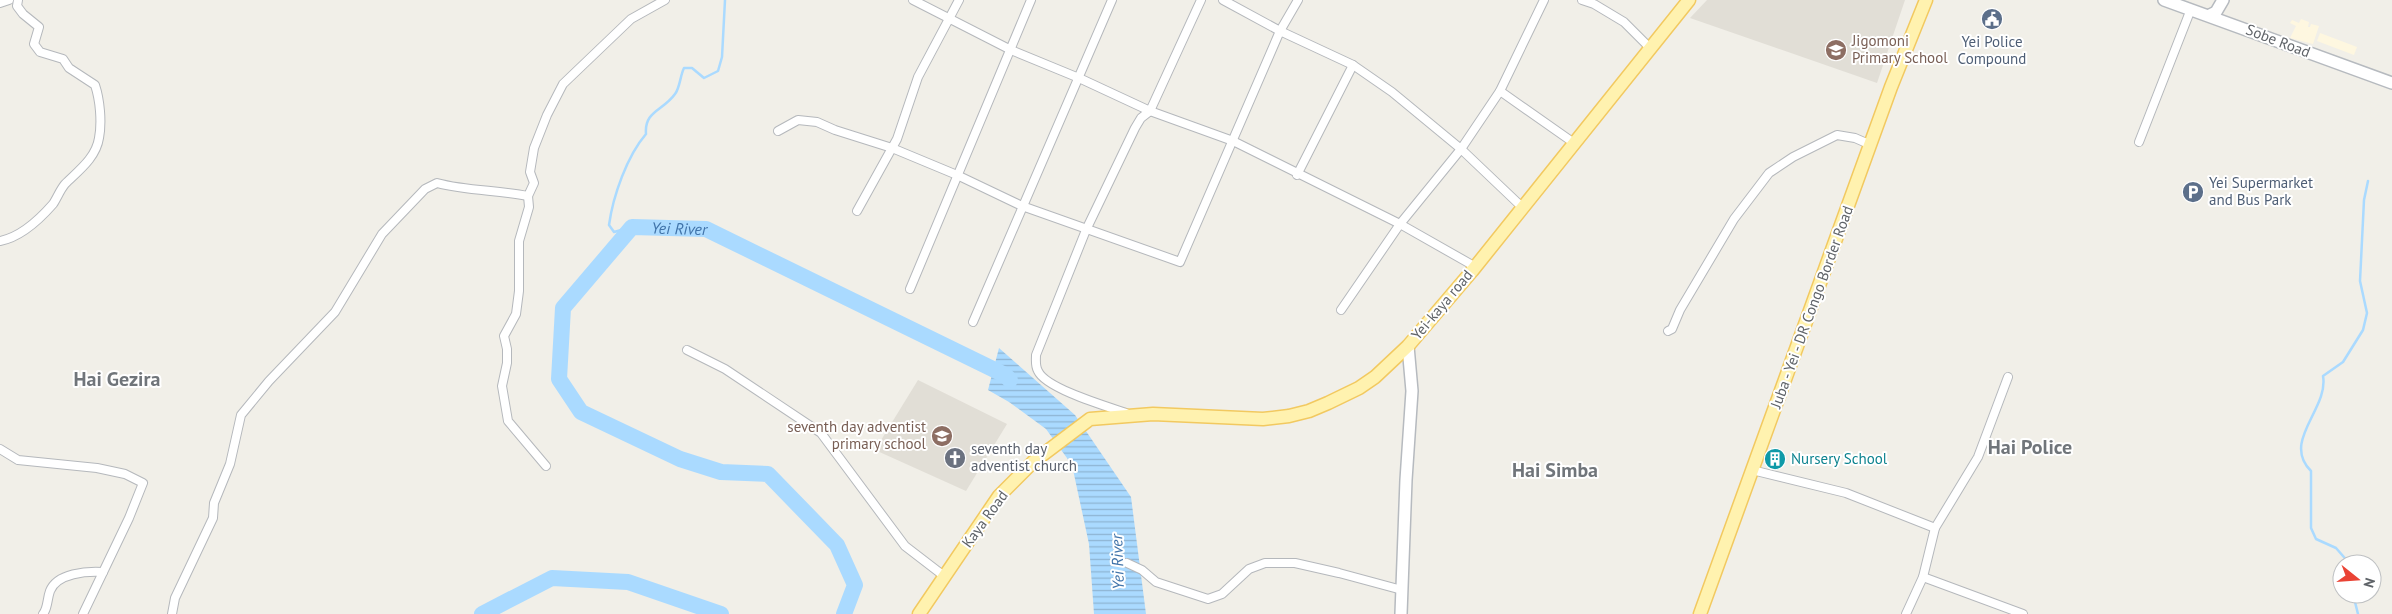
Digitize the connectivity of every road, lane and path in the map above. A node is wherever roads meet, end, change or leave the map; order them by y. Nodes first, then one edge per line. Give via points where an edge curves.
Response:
1 (10, 0) edge
2 (18, 0) edge
3 (665, 0) edge
4 (913, 0) edge
5 (958, 0) edge
6 (1031, 0) edge
7 (1112, 0) edge
8 (1201, 0) edge
9 (1223, 0) edge
10 (1298, 0) edge
11 (1544, 0) edge
12 (1582, 0) edge
13 (1689, 0) edge
14 (1926, 0) edge
15 (2164, 0) edge
16 (2223, 0) edge
17 (0, 3) edge
18 (2191, 9) junction
19 (2210, 15) junction
20 (950, 19) junction
21 (1280, 31) junction
22 (1650, 48) junction
23 (1011, 50) junction
24 (1353, 65) junction
25 (1079, 78) junction
26 (2392, 83) edge
27 (1500, 91) junction
28 (1150, 111) junction
29 (778, 132) dead end
30 (1232, 142) junction
31 (2138, 142) dead end
32 (1574, 143) junction
33 (1871, 145) junction
34 (892, 148) junction
35 (1461, 149) junction
36 (1297, 174) junction
37 (957, 175) junction
38 (528, 196) junction
39 (1022, 206) junction
40 (1524, 208) junction
41 (857, 211) dead end
42 (1400, 224) junction
43 (1086, 230) junction
44 (0, 241) edge
45 (1474, 266) junction
46 (910, 289) dead end
47 (1341, 310) dead end
48 (973, 322) dead end
49 (1668, 331) dead end
50 (1408, 346) junction
51 (687, 350) dead end
52 (2008, 377) dead end
53 (1131, 414) junction
54 (1090, 419) joint
55 (0, 449) edge
56 (546, 466) dead end
57 (1752, 470) junction
58 (1935, 528) junction
59 (1127, 563) dead end
60 (103, 572) junction
61 (944, 576) junction
62 (1923, 578) junction
63 (1402, 590) junction
64 (43, 614) edge
65 (83, 614) edge
66 (172, 614) edge
67 (919, 614) edge
68 (1401, 614) edge
69 (1700, 614) edge
70 (1906, 614) edge
71 (2023, 614) edge

1 - 17 street
2 - 44 street via 17,6 23,14 39,27 34,44 40,52 63,59 69,68 95,85 99,98 99,139 78,174 64,186 38,220 19,234
3 - 38 street via 631,20 563,84 534,148 530,172 534,183
4 - 20 street
5 - 20 street
6 - 23 street
7 - 25 street
8 - 28 street
9 - 21 street
10 - 21 street
11 - 27 street
12 - 22 street via 1624,22
13 - 22 main road, Yei-kaya road
14 - 33 main road, Juba - Yei - DR Congo Border Road
15 - 18 street, Sobe Road
16 - 19 street via 2216,12
18 - 19 street, Sobe Road
18 - 31 street
19 - 26 street, Sobe Road
20 - 23 street
20 - 34 street via 918,77
21 - 24 street
21 - 30 street
22 - 32 main road, Yei-kaya road
23 - 25 street
23 - 37 street
24 - 35 street via 1392,92
24 - 36 street
25 - 28 street
25 - 39 street
27 - 32 street
27 - 35 street
28 - 30 street
28 - 43 street via 1141,118 1132,134
29 - 34 street via 806,119
30 - 36 street
30 - 43 street via 1180,262
32 - 40 main road, Yei-kaya road
33 - 49 street via 1837,135 1793,157 1770,173 1734,219
33 - 57 main road, Juba - Yei - DR Congo Border Road
34 - 37 street
34 - 41 street
35 - 40 street
35 - 42 street
36 - 42 street
37 - 39 street
37 - 46 street
38 - 56 street via 529,207 519,241 516,314 504,336 507,363 502,386 508,420
38 - 66 street via 437,183 425,189 382,234 335,312 269,380 241,415 232,456 214,503 213,518 175,598
39 - 43 street
39 - 48 street
40 - 45 main road, Yei-kaya road
42 - 45 street
42 - 47 street
43 - 53 street via 1036,355 1038,372 1074,395
45 - 50 main road, Yei-kaya road
50 - 53 main road, Yei-kaya road via 1364,385 1309,411 1264,419
50 - 63 street via 1412,391
51 - 61 street via 725,369 821,433 905,546
52 - 58 street via 1978,457
53 - 54 main road, Yei-kaya road
54 - 61 main road, Kaya Road via 1044,453 999,496
55 - 60 street via 18,460 97,468 143,482
57 - 58 street via 1846,493
57 - 69 main road, Juba - Yei - DR Congo Border Road
58 - 62 street
59 - 63 street via 1156,582 1208,599 1222,594 1249,569 1265,563 1295,564
60 - 64 street via 82,571 64,578 51,589
60 - 65 street
61 - 67 main road, Kaya Road
62 - 70 street
62 - 71 street
63 - 68 street

